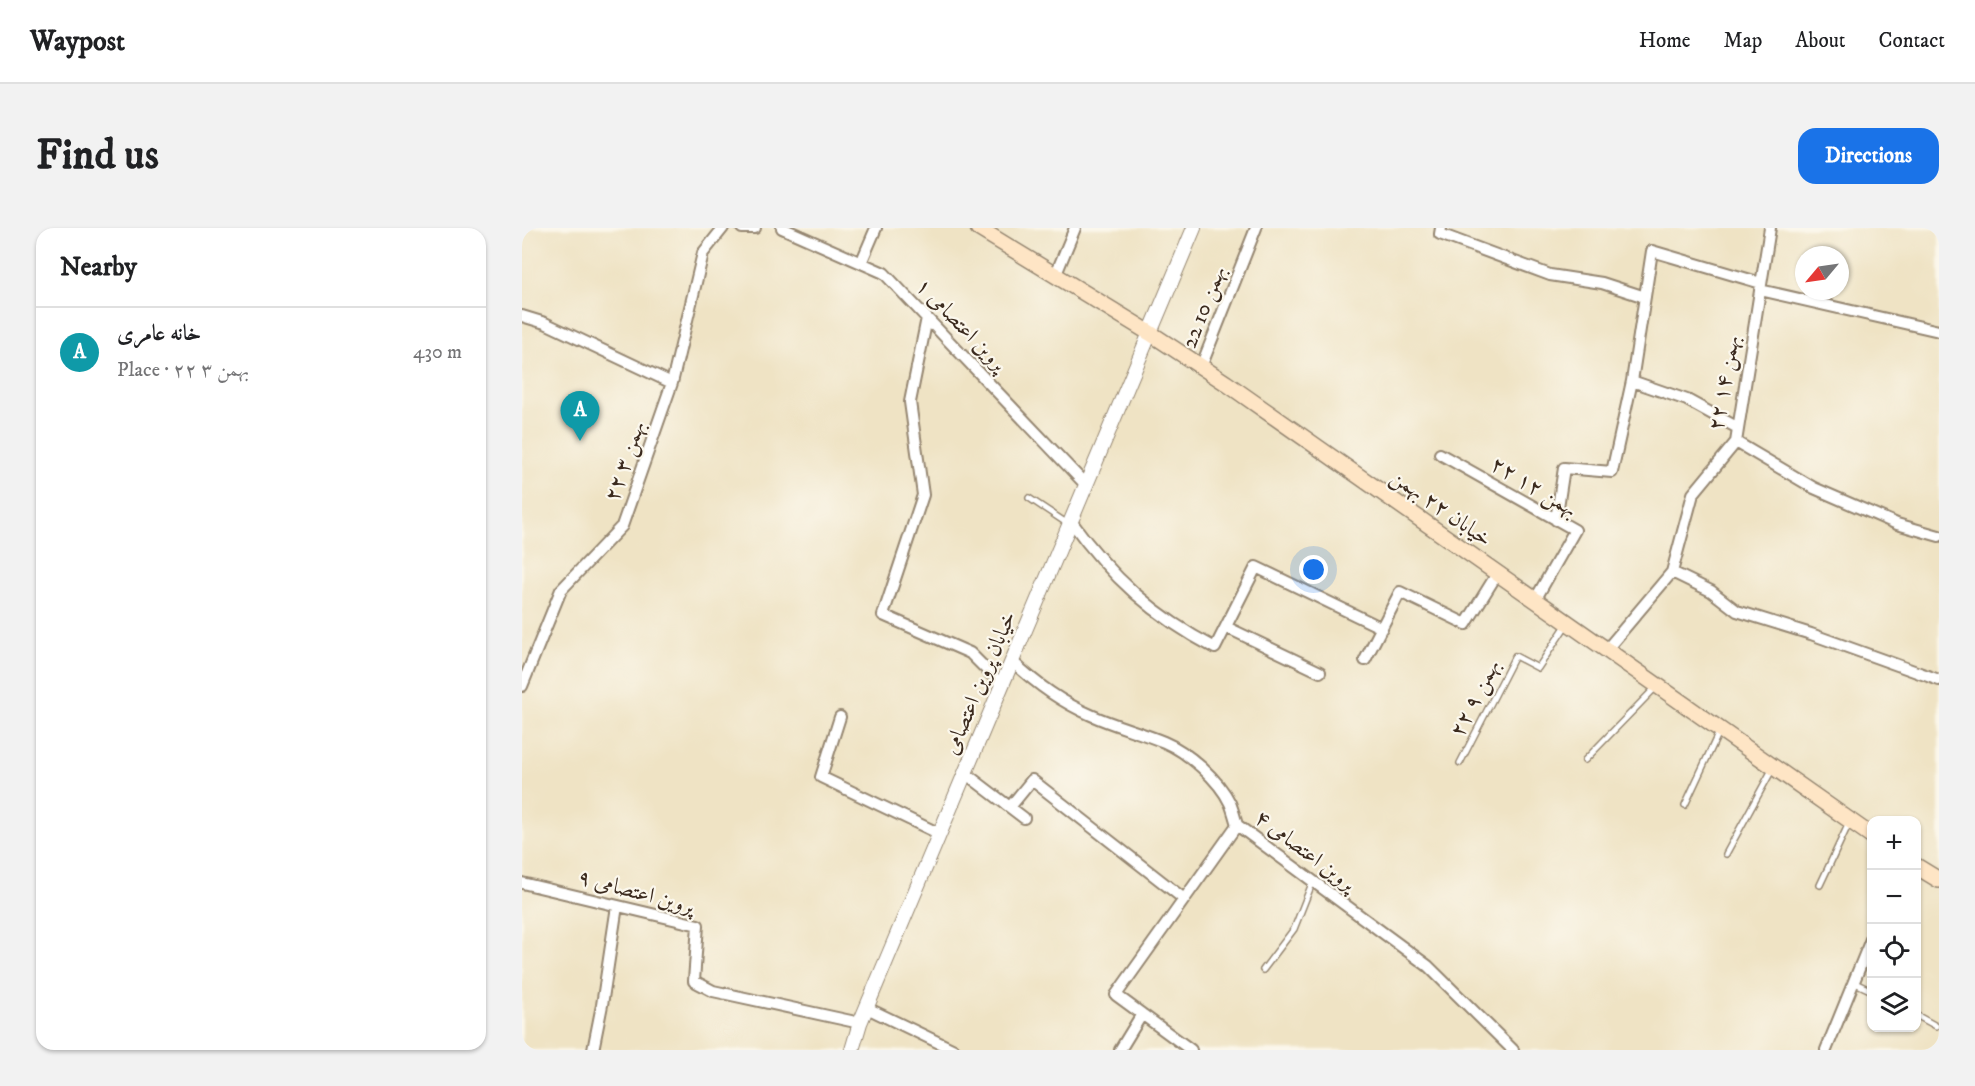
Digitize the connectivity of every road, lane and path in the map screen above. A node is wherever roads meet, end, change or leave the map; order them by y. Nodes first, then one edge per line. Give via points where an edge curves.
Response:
1 (723, 228) edge
2 (742, 228) edge
3 (755, 228) edge
4 (782, 228) edge
5 (876, 228) edge
6 (978, 228) edge
7 (1075, 228) edge
8 (1194, 228) edge
9 (1256, 228) edge
10 (1441, 228) edge
11 (1770, 228) edge
12 (861, 263) junction
13 (1056, 274) junction
14 (1761, 286) junction
15 (1645, 297) junction
16 (522, 316) edge
17 (927, 318) junction
18 (1939, 332) edge
19 (1149, 333) junction
20 (1202, 367) junction
21 (1632, 381) junction
22 (672, 383) junction
23 (1738, 428) junction
24 (1736, 442) junction
25 (1440, 454) dead end
26 (1086, 485) junction
27 (1029, 498) dead end
28 (1556, 519) junction
29 (1070, 523) junction
30 (1939, 536) edge
31 (1672, 572) junction
32 (1497, 574) junction
33 (1536, 600) junction
34 (1568, 622) junction
35 (1226, 627) junction
36 (1382, 628) junction
37 (1606, 649) junction
38 (1365, 660) dead end
39 (1012, 662) junction
40 (1320, 672) dead end
41 (1939, 680) edge
42 (1002, 685) junction
43 (1658, 685) junction
44 (522, 686) edge
45 (840, 717) dead end
46 (1720, 729) junction
47 (1586, 760) dead end
48 (1460, 763) dead end
49 (1774, 766) junction
50 (965, 774) junction
51 (1685, 805) dead end
52 (1010, 807) junction
53 (1024, 818) dead end
54 (1851, 821) junction
55 (1237, 825) junction
56 (1867, 832) edge
57 (940, 834) junction
58 (1726, 854) dead end
59 (1921, 869) edge
60 (1939, 880) edge
61 (1312, 881) junction
62 (522, 883) edge
63 (1820, 885) dead end
64 (1184, 899) junction
65 (618, 906) junction
66 (1867, 948) edge
67 (1263, 970) dead end
68 (1853, 982) junction
69 (1867, 989) edge
70 (867, 1008) junction
71 (1142, 1014) junction
72 (1921, 1017) edge
73 (860, 1023) junction
74 (1936, 1026) dead end
75 (592, 1050) edge
76 (852, 1050) edge
77 (954, 1050) edge
78 (1120, 1050) edge
79 (1191, 1050) edge
80 (1513, 1050) edge
81 (1826, 1050) edge

1 - 22 street, ۲۲ بهمن ۳ via 703,253
2 - 3 street
4 - 12 street, پروین اعتصامی ۱
5 - 12 street
6 - 13 main road, خیابان ۲۲ بهمن
7 - 13 street
8 - 19 street, خیابان پروین اعتصامی
9 - 20 street, 22 بهمن 10
10 - 15 street via 1440,234 1550,275 1602,283
11 - 14 street, ۲۲ بهمن ۱۴
12 - 17 street, پروین اعتصامی ۱ via 884,273
13 - 19 main road, خیابان ۲۲ بهمن
14 - 15 street via 1652,251
14 - 18 street
14 - 23 street, ۲۲ بهمن ۱۴
15 - 21 street
16 - 22 street
17 - 26 street, پروین اعتصامی ۱
17 - 42 street via 910,402 923,495 883,615 970,653
19 - 20 main road, خیابان ۲۲ بهمن
19 - 26 street, خیابان پروین اعتصامی
20 - 32 main road, خیابان ۲۲ بهمن
21 - 23 street via 1687,400
21 - 28 street via 1612,472 1564,468
22 - 44 street, ۲۲ بهمن ۳ via 622,526 561,590
23 - 24 street, ۲۲ بهمن ۱۴
24 - 30 street via 1814,488 1897,524
24 - 31 street, ۲۲ بهمن ۱۴ via 1693,494
25 - 28 street, ۲۲ بهمن ۱۲
26 - 29 street, خیابان پروین اعتصامی
27 - 29 lane
28 - 33 street, ۲۲ بهمن ۱۲ via 1575,530
29 - 35 street via 1113,573 1163,617 1215,648
29 - 39 street, خیابان پروین اعتصامی
31 - 37 street, ۲۲ بهمن ۱۴
31 - 41 street via 1711,591 1737,611
32 - 33 main road, خیابان ۲۲ بهمن
32 - 36 street via 1466,624 1400,592
33 - 34 main road, خیابان ۲۲ بهمن
34 - 37 main road, خیابان ۲۲ بهمن
34 - 48 lane, ۲۲ بهمن ۹ via 1538,668 1515,656
35 - 36 street via 1256,567
35 - 40 street
36 - 38 street
37 - 43 main road, خیابان ۲۲ بهمن
39 - 42 street, خیابان پروین اعتصامی
39 - 55 street, پروین اعتصامی ۴ via 1059,699 1092,716 1167,743 1191,758 1229,802
42 - 50 street, خیابان پروین اعتصامی
43 - 46 main road, خیابان ۲۲ بهمن
43 - 47 lane
45 - 57 street via 821,777
46 - 49 main road, خیابان ۲۲ بهمن
46 - 51 lane
49 - 54 main road, خیابان ۲۲ بهمن
49 - 58 lane
50 - 52 street
50 - 57 street, خیابان پروین اعتصامی
52 - 53 street
52 - 64 street via 1032,780
54 - 56 main road, خیابان ۲۲ بهمن
54 - 63 lane
55 - 61 street, پروین اعتصامی ۴
55 - 64 street
57 - 70 street, خیابان پروین اعتصامی
59 - 60 main road
61 - 67 lane via 1294,929
61 - 80 street, پروین اعتصامی ۴ via 1428,966
62 - 65 street, پروین اعتصامی ۹
64 - 71 street via 1116,995
65 - 73 street, پروین اعتصامی ۹ via 698,925 694,981 713,991
65 - 75 street
66 - 68 street
68 - 69 lane
68 - 81 street
70 - 73 street, خیابان پروین اعتصامی
70 - 77 street
71 - 78 street
71 - 79 street
72 - 74 lane
73 - 76 street, خیابان پروین اعتصامی

